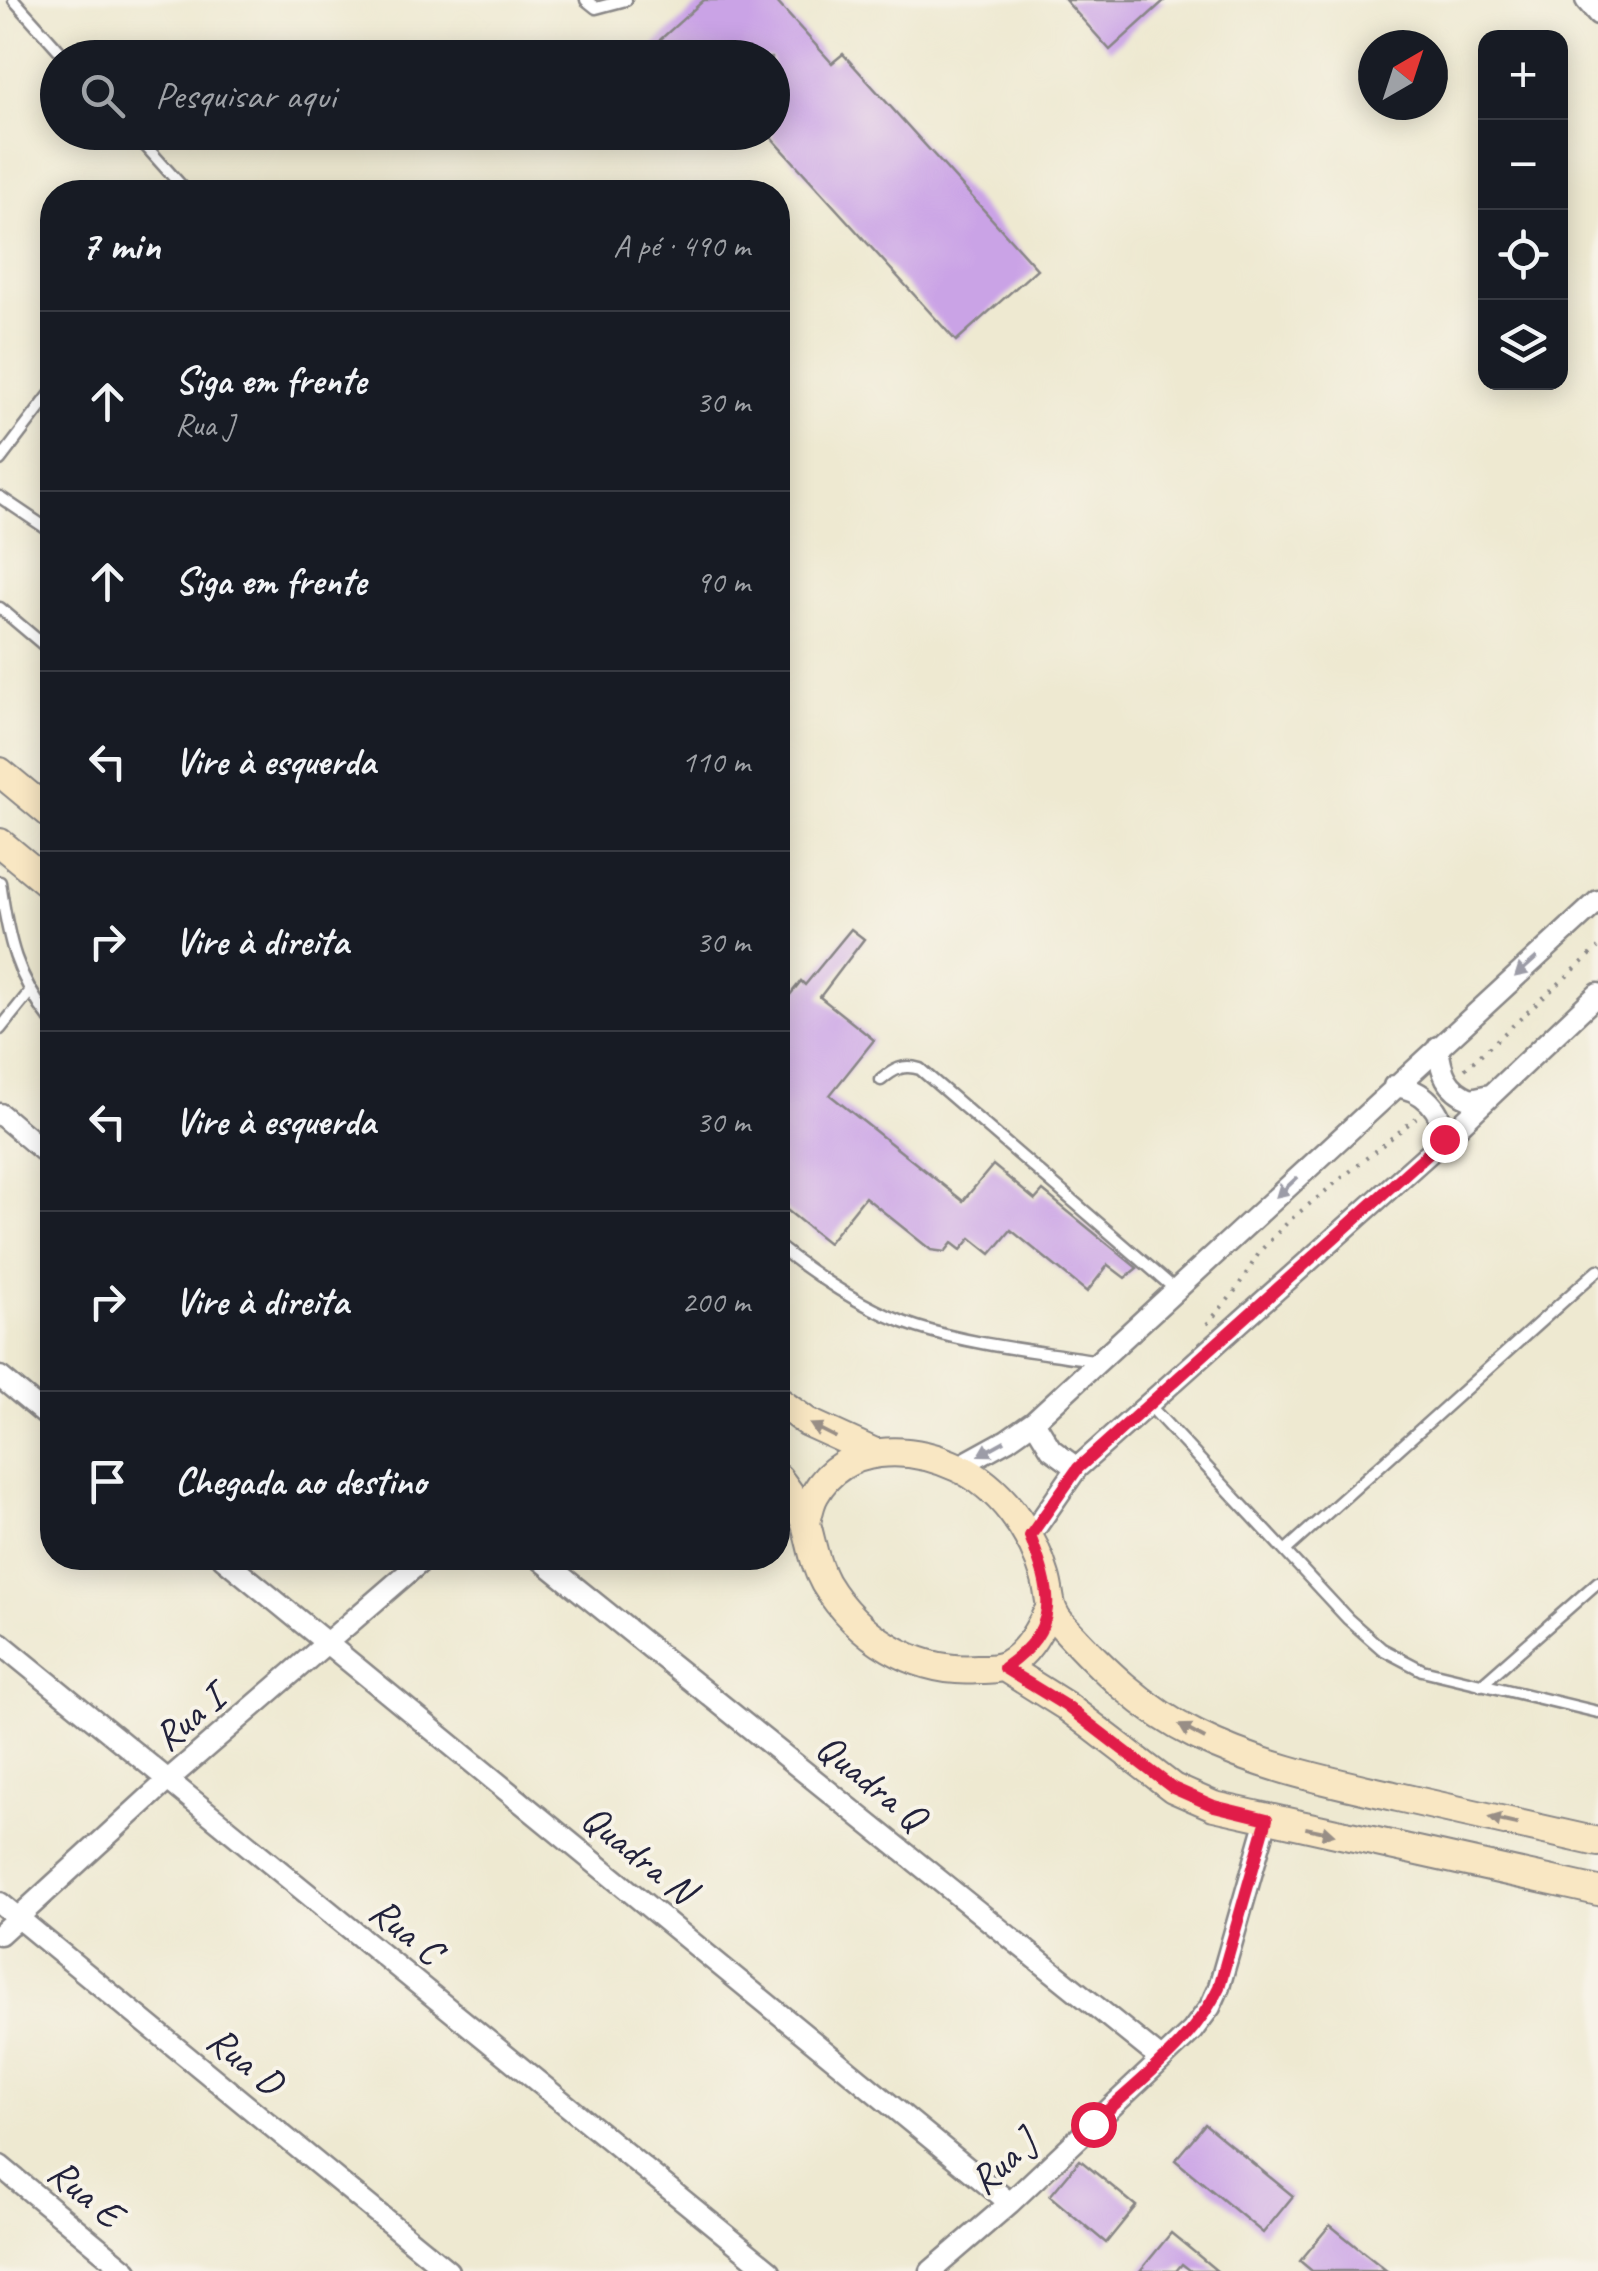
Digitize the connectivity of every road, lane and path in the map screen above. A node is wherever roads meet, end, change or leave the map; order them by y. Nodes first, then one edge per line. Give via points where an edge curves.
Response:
1 (14, 0) edge
2 (586, 0) edge
3 (626, 0) edge
4 (1586, 0) edge
5 (1598, 14) edge
6 (50, 40) edge
7 (149, 150) edge
8 (176, 180) edge
9 (40, 408) edge
10 (0, 460) edge
11 (0, 496) edge
12 (40, 524) edge
13 (0, 608) edge
14 (40, 642) edge
15 (0, 772) edge
16 (40, 805) edge
17 (0, 843) edge
18 (40, 876) edge
19 (0, 882) edge
20 (1598, 901) edge
21 (1598, 948) edge
22 (29, 993) junction
23 (1598, 994) edge
24 (40, 1007) edge
25 (0, 1029) edge
26 (1438, 1047) junction
27 (881, 1080) dead end
28 (1448, 1085) junction
29 (1394, 1086) junction
30 (1490, 1095) junction
31 (1433, 1105) junction
32 (0, 1114) edge
33 (1444, 1139) junction
34 (40, 1148) edge
35 (790, 1259) edge
36 (1598, 1270) edge
37 (1176, 1290) junction
38 (1202, 1329) dead end
39 (1100, 1362) junction
40 (0, 1378) edge
41 (1147, 1403) junction
42 (790, 1409) edge
43 (40, 1410) edge
44 (1034, 1421) junction
45 (873, 1452) junction
46 (958, 1467) junction
47 (1078, 1468) junction
48 (790, 1497) edge
49 (806, 1523) junction
50 (1030, 1536) junction
51 (1285, 1552) junction
52 (238, 1570) edge
53 (412, 1570) edge
54 (554, 1570) edge
55 (1598, 1582) edge
56 (1050, 1609) junction
57 (0, 1643) edge
58 (329, 1643) junction
59 (1004, 1668) junction
60 (1481, 1685) junction
61 (1598, 1712) edge
62 (168, 1780) junction
63 (1267, 1819) junction
64 (1598, 1842) edge
65 (1598, 1891) edge
66 (0, 1903) edge
67 (19, 1918) junction
68 (0, 1934) edge
69 (1161, 2059) junction
70 (0, 2166) edge
71 (1010, 2203) junction
72 (127, 2271) edge
73 (448, 2271) edge
74 (770, 2271) edge
75 (931, 2271) edge

1 - 6 lane
2 - 3 lane via 596,8
4 - 5 street
7 - 8 lane
9 - 10 lane
11 - 12 lane
13 - 14 lane
15 - 16 main road
17 - 18 main road
19 - 22 lane via 14,957
20 -> 26 street
21 - 28 path
22 - 24 lane
22 - 25 lane
23 - 30 street
26 - 28 street
26 - 29 street
27 - 37 lane via 895,1069 920,1069
28 - 30 street via 1471,1099
29 - 31 street via 1410,1088
29 -> 37 street
30 - 33 street
31 - 33 street
31 - 38 path via 1291,1219
32 - 34 street
33 - 41 street
35 - 39 lane via 915,1326
36 - 51 lane
37 - 39 street
39 - 44 street
40 - 43 street
41 - 47 street
41 - 51 lane
45 -> 42 main road
44 -> 46 street
44 - 47 street via 1051,1449
45 - 46 main road
45 - 49 main road via 830,1474 814,1495
46 - 50 main road via 1004,1504
47 - 50 street
48 - 49 main road
49 - 59 main road via 824,1582 870,1636 908,1658 958,1671
50 - 56 main road
51 - 60 lane via 1382,1650 1422,1670
52 - 58 street, Quadra N
53 - 58 street, Rua I
54 - 69 street, Quadra Q
55 - 60 lane
56 - 59 main road via 1028,1647
64 -> 56 main road via 1276,1770 1194,1734 1140,1700
57 - 62 street, Rua C
58 - 62 street, Rua I
58 - 71 street, Quadra N
59 - 63 main road via 1173,1788
60 - 61 lane
62 - 67 street, Rua I
62 - 74 street, Rua C
63 -> 65 main road
63 - 69 street, Rua J via 1219,1987 1192,2031
66 - 67 street, Rua D
67 - 68 street, Rua I
67 - 73 street, Rua D
69 - 71 street, Rua J
70 - 72 street, Rua E
71 - 75 street, Rua J

